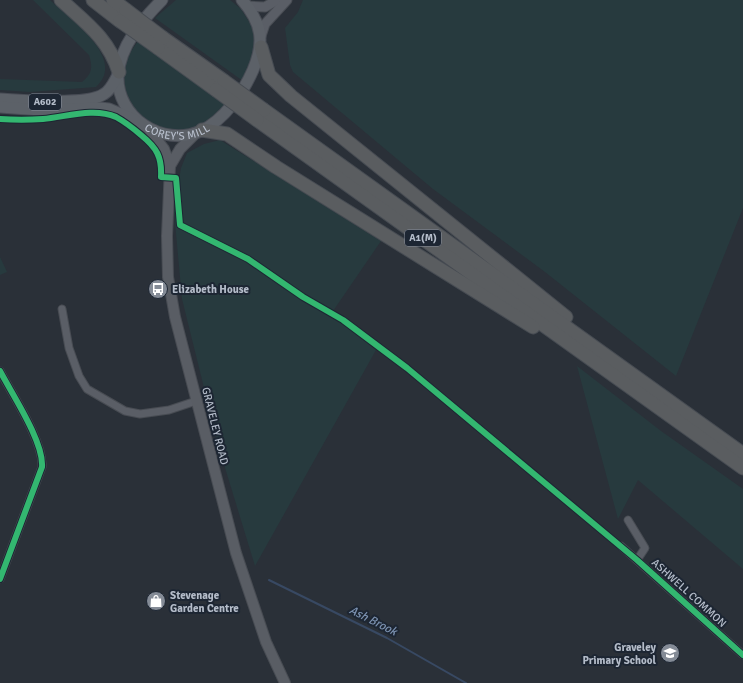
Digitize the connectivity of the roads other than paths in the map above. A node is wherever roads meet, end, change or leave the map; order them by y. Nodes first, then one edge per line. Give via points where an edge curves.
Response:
1 (61, 0) edge
2 (93, 0) edge
3 (113, 0) edge
4 (162, 0) edge
5 (277, 0) edge
6 (287, 0) edge
7 (243, 1) edge
8 (123, 16) junction
9 (260, 42) junction
10 (119, 74) junction
11 (0, 99) edge
12 (0, 107) edge
13 (261, 115) junction
14 (144, 125) junction
15 (199, 132) junction
16 (170, 166) junction
17 (62, 309) dead end
18 (588, 358) junction
19 (622, 366) junction
20 (0, 371) edge
21 (196, 401) junction
22 (743, 454) edge
23 (743, 468) edge
24 (628, 520) dead end
25 (621, 546) dead end
26 (637, 560) junction
27 (0, 579) edge
28 (743, 656) edge
29 (285, 683) edge

1 - 10 highway via 103,39
2 - 8 highway, A1(M)
3 - 8 highway, A1(M)
4 - 10 main road, COREY'S MILL via 131,38 122,57
5 - 7 street via 265,7
6 - 9 street via 265,24
7 - 9 main road via 254,18
8 - 13 highway, A1(M), bridge
9 - 15 main road, COREY'S MILL via 251,74 241,92 220,118
9 - 19 highway via 269,75 314,115 525,282
10 - 11 main road, A602 via 111,88 97,98 43,102
10 - 14 main road, COREY'S MILL via 124,103
12 - 14 main road, A602 via 41,110 109,109
13 - 18 highway, A1(M)
13 - 19 highway, A1(M)
14 - 15 main road, COREY'S MILL via 160,134 170,136
14 - 16 main road, GRAVELEY ROAD via 164,149
15 - 16 main road, GRAVELEY ROAD via 180,149
15 - 18 highway, A1(M) via 227,134 506,311
16 - 21 main road, GRAVELEY ROAD via 168,277
17 - 21 street via 69,348 87,390 125,411 140,414 169,410
18 - 23 highway, A1(M)
19 - 22 highway, A1(M)
20 - 27 street via 39,445 43,459
21 - 29 main road, GRAVELEY ROAD via 234,546 266,642
24 - 26 street via 645,548
25 - 26 street, ASHWELL COMMON
26 - 28 street, ASHWELL COMMON

